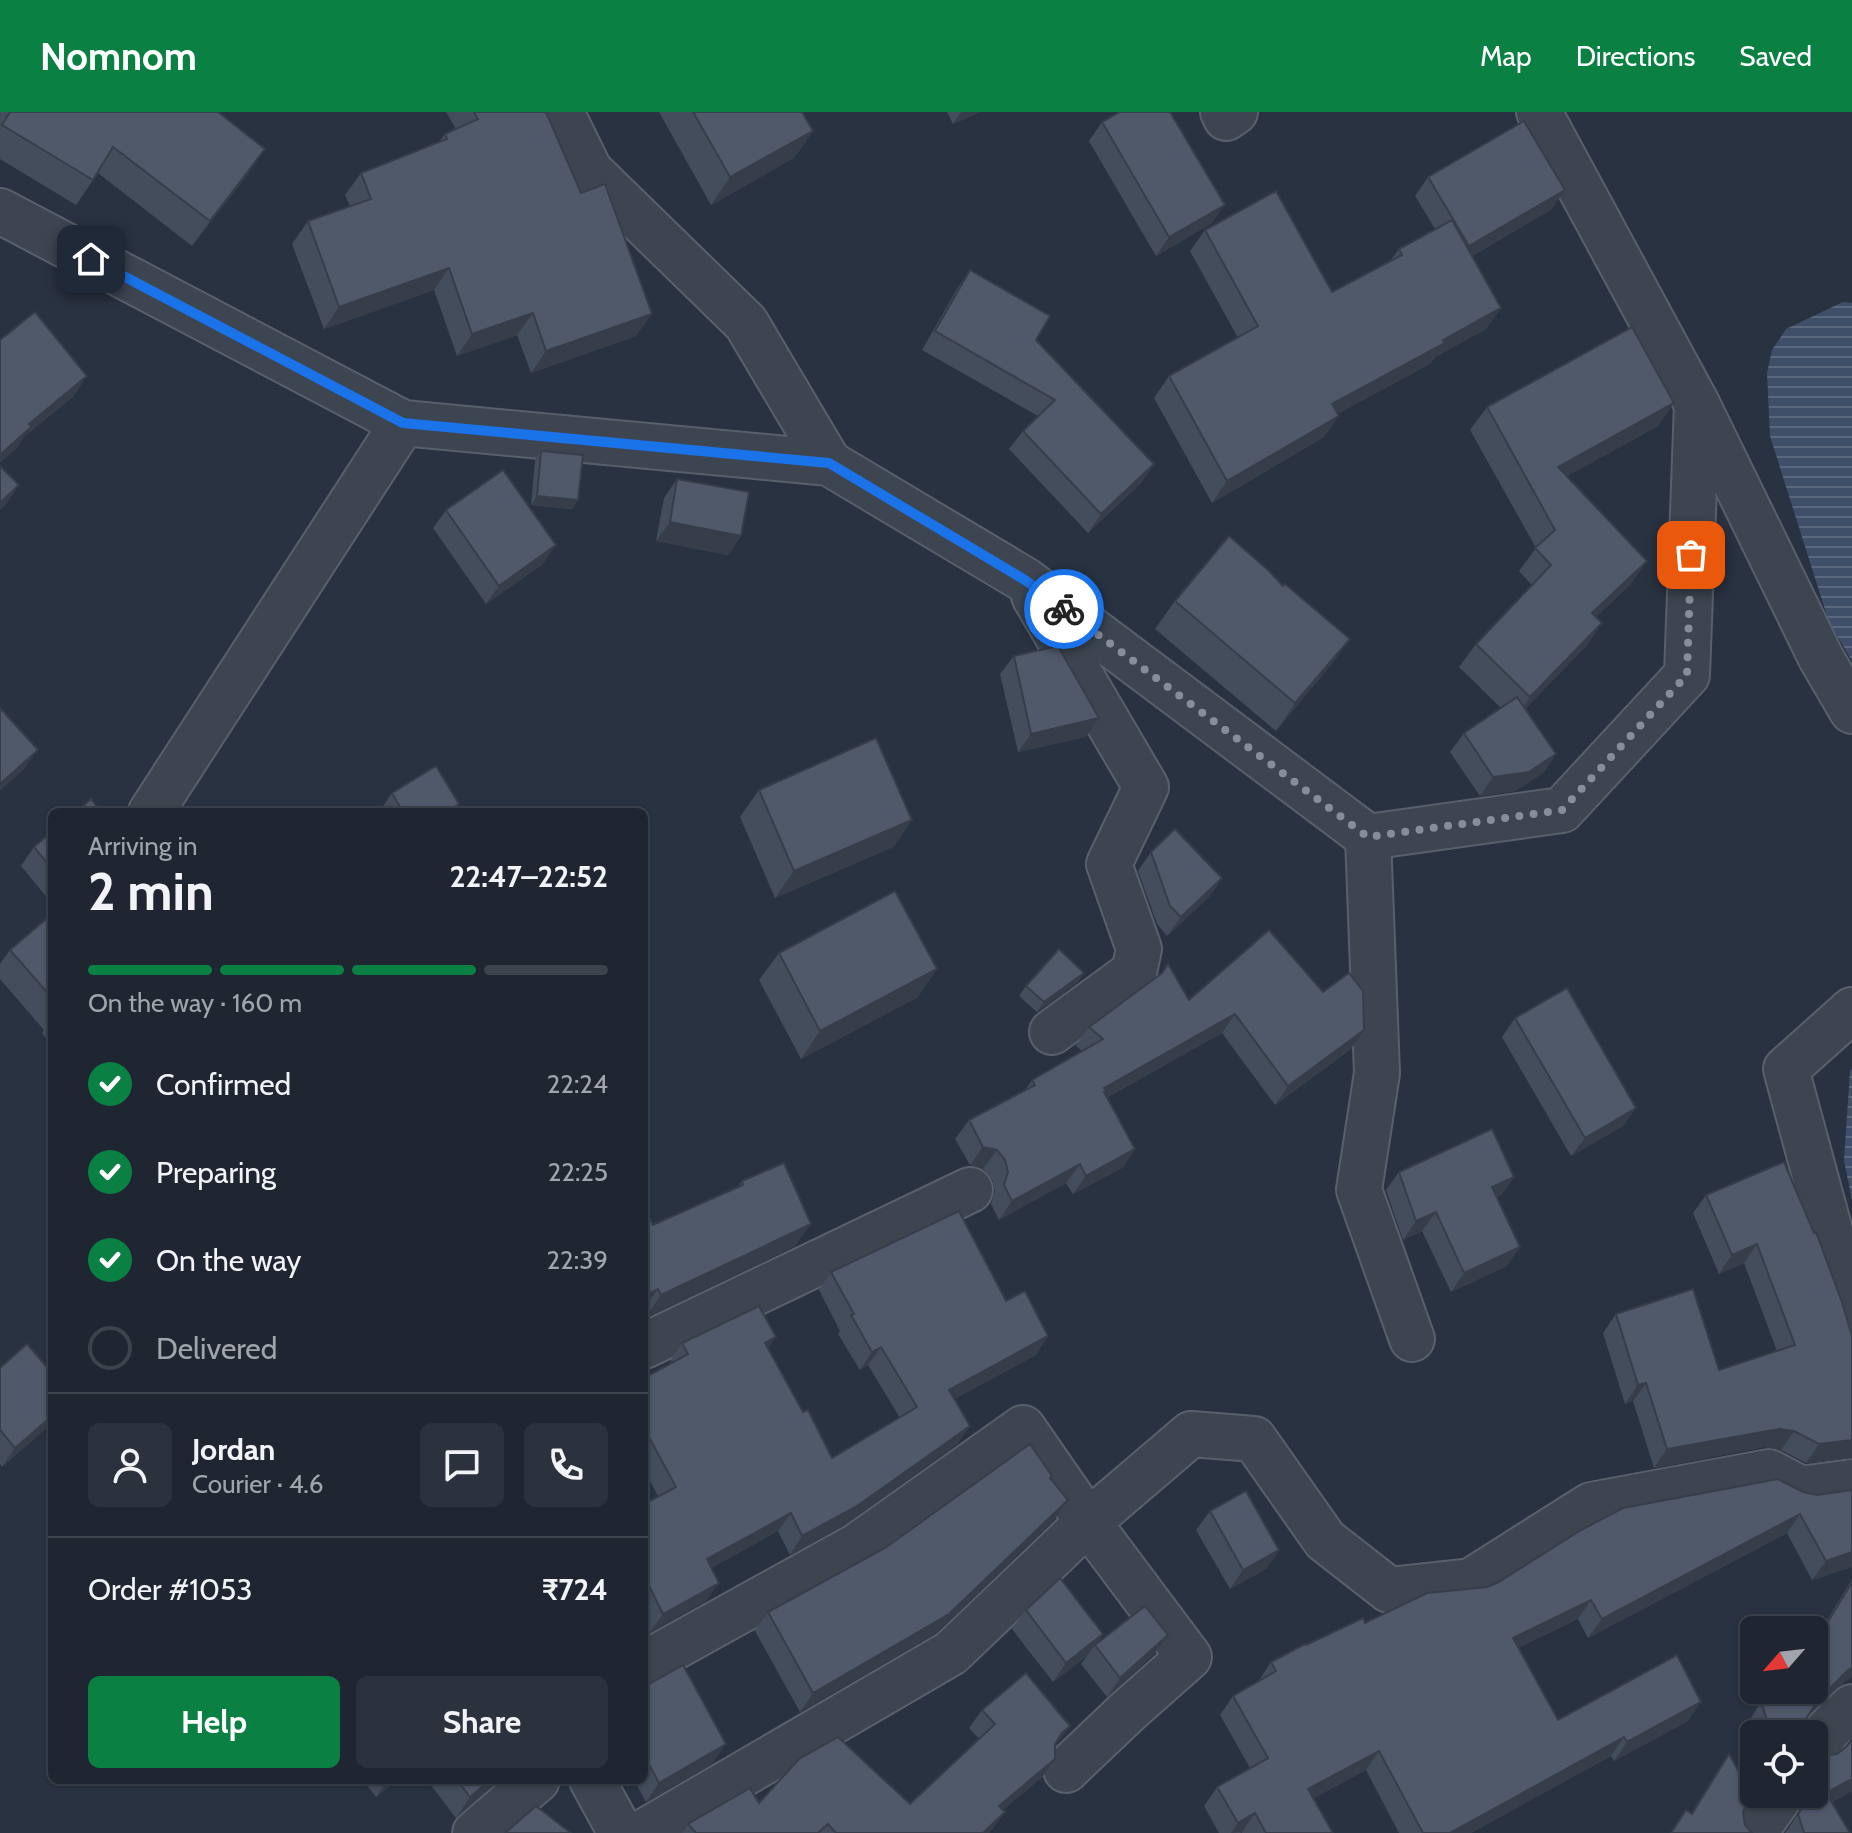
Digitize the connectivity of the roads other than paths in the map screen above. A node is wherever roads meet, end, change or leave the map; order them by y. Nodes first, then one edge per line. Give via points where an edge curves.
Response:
1 (561, 112) edge
2 (1223, 112) edge
3 (1235, 112) edge
4 (1539, 112) edge
5 (0, 211) edge
6 (1697, 404) junction
7 (403, 423) junction
8 (829, 463) junction
9 (1025, 580) junction
10 (1852, 711) edge
11 (154, 808) edge
12 (1368, 837) junction
13 (1852, 1010) edge
14 (1052, 1032) dead end
15 (970, 1190) dead end
16 (1852, 1312) edge
17 (1412, 1339) dead end
18 (648, 1344) edge
19 (1852, 1482) edge
20 (1088, 1522) junction
21 (648, 1662) edge
22 (1852, 1707) edge
23 (1828, 1730) edge
24 (1066, 1770) dead end
25 (532, 1784) edge
26 (594, 1784) edge
27 (1772, 1808) edge
28 (475, 1833) edge
29 (621, 1833) edge
30 (642, 1833) edge
31 (1754, 1833) edge

1 - 8 street via 590,171 746,323
2 - 3 street via 1226,118
4 - 6 street
5 - 7 street
6 - 10 street
6 - 12 street via 1687,675 1562,810
7 - 8 street
7 - 11 street
8 - 9 street
9 - 12 street
9 - 14 street via 1146,787 1109,864 1139,949 1134,972
12 - 17 street via 1377,1073 1359,1190
13 - 16 street via 1786,1069
15 - 18 street
19 - 20 street via 1801,1489 1769,1472 1591,1505 1471,1581 1389,1590 1325,1540 1254,1439 1191,1434
20 - 21 street via 1023,1428 857,1546
20 - 24 street via 1189,1657
20 - 30 street via 951,1653
22 - 23 street
25 - 28 street
26 - 29 street
27 - 31 street

